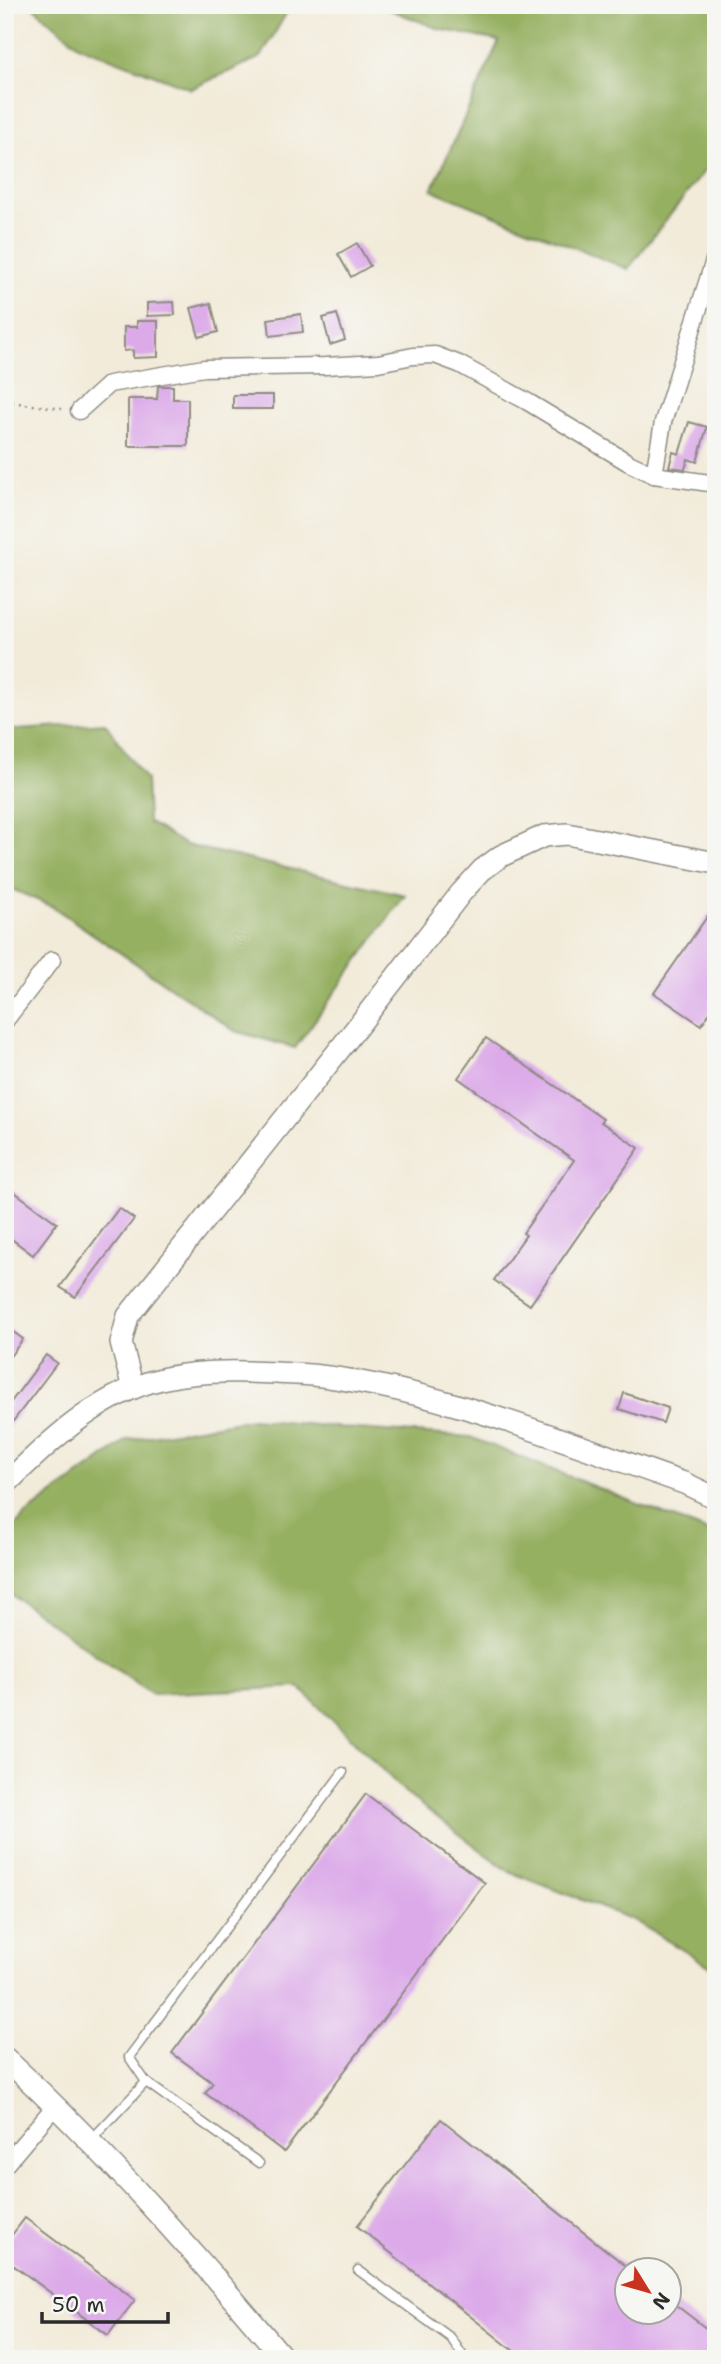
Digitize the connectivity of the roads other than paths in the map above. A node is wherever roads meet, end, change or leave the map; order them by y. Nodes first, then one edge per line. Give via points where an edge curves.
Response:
1 (716, 254) edge
2 (79, 411) road end
3 (654, 475) junction
4 (716, 484) edge
5 (716, 863) edge
6 (52, 960) dead end
7 (5, 1021) edge
8 (133, 1388) junction
9 (5, 1485) edge
10 (716, 1498) edge
11 (343, 1772) dead end
12 (5, 2058) edge
13 (146, 2082) junction
14 (55, 2106) junction
15 (90, 2141) junction
16 (259, 2162) dead end
17 (5, 2165) edge
18 (358, 2270) dead end
19 (284, 2359) edge
20 (465, 2359) edge

1 - 3 street via 663,422
2 - 3 street via 109,384 204,368 338,365 435,355 459,364
3 - 4 street
5 - 8 street via 567,834 544,836 522,845 482,870 128,1316 121,1343
6 - 7 street
8 - 9 street via 84,1415
8 - 10 street via 204,1373 329,1377 480,1412
11 - 13 lane via 129,2057
12 - 14 street
13 - 15 lane
13 - 16 lane
14 - 15 street
14 - 17 street
15 - 19 street
18 - 20 lane via 451,2338

